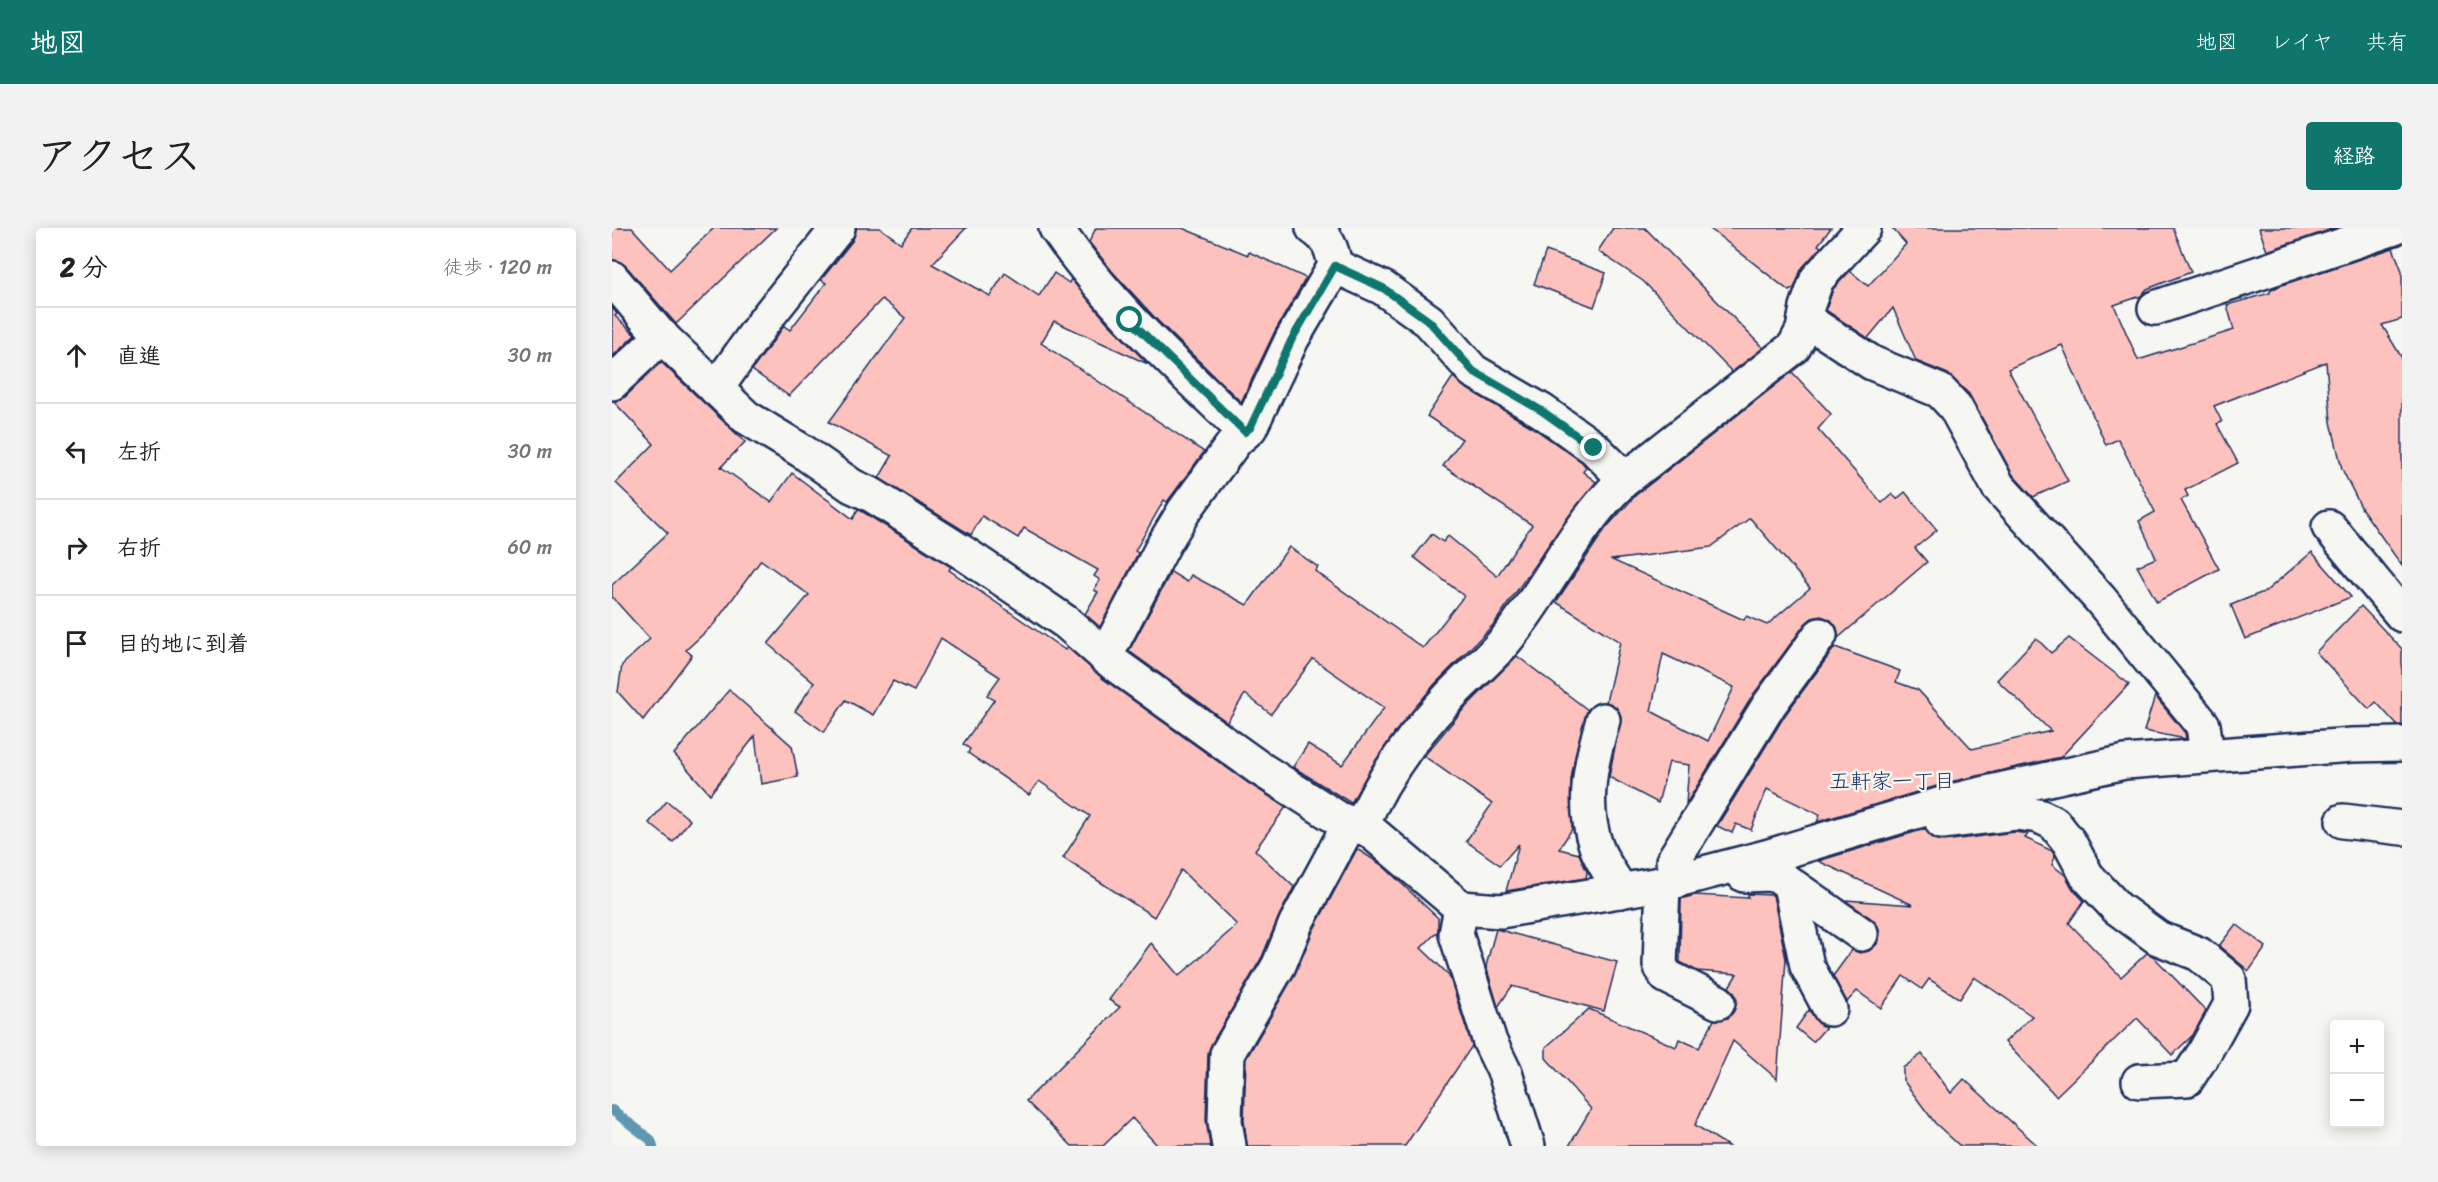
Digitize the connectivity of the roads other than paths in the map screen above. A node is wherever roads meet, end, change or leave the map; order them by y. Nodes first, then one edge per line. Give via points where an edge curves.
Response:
1 (838, 228) edge
2 (1056, 228) edge
3 (1312, 228) edge
4 (1864, 228) edge
5 (2394, 228) edge
6 (1335, 266) junction
7 (612, 278) edge
8 (2154, 308) dead end
9 (1805, 319) junction
10 (662, 336) junction
11 (612, 383) edge
12 (716, 389) junction
13 (1245, 432) junction
14 (1625, 480) junction
15 (2329, 527) dead end
16 (2402, 615) edge
17 (1820, 635) dead end
18 (1105, 657) junction
19 (1603, 720) dead end
20 (2402, 744) edge
21 (2207, 754) junction
22 (1920, 811) junction
23 (2343, 821) dead end
24 (1355, 825) junction
25 (2402, 828) edge
26 (1736, 865) junction
27 (1669, 882) junction
28 (1790, 885) junction
29 (1621, 891) junction
30 (1461, 908) junction
31 (1860, 934) dead end
32 (1718, 1002) dead end
33 (1830, 1009) dead end
34 (2139, 1081) dead end
35 (1229, 1146) edge
36 (1528, 1146) edge

1 - 12 street
2 - 13 street via 1130,320
3 - 6 street via 1331,245
4 - 9 street via 1817,279
5 - 8 street
6 - 13 street via 1292,339
6 - 14 street via 1383,288 1429,321 1473,371 1542,411 1594,448
7 - 10 street
9 - 14 street via 1803,330 1787,354
9 - 21 street via 1872,363 1940,391 1955,407 1998,486 2100,599 2203,725
10 - 11 street
10 - 12 street
12 - 18 street via 746,417 966,554 1067,623
13 - 18 street via 1184,511
14 - 24 street via 1603,500 1508,637 1430,718
15 - 16 street
17 - 27 street via 1769,705 1673,861
18 - 24 street via 1259,768 1339,819
19 - 29 street via 1591,761 1588,805 1596,846
20 - 21 street
21 - 22 street via 2125,762
22 - 26 street
22 - 34 street via 1924,824 2015,813 2039,816 2054,823 2087,876 2117,908 2158,938 2199,954 2229,979 2231,1004 2187,1079
23 - 25 street
24 - 30 street via 1369,830
24 - 35 street via 1296,923 1279,965 1227,1054 1225,1121
26 - 27 street
26 - 28 street via 1744,875 1769,874
27 - 29 street
27 - 32 street via 1660,965 1666,976
28 - 31 street
28 - 33 street via 1807,966
29 - 30 street via 1501,911
30 - 36 street via 1456,934

